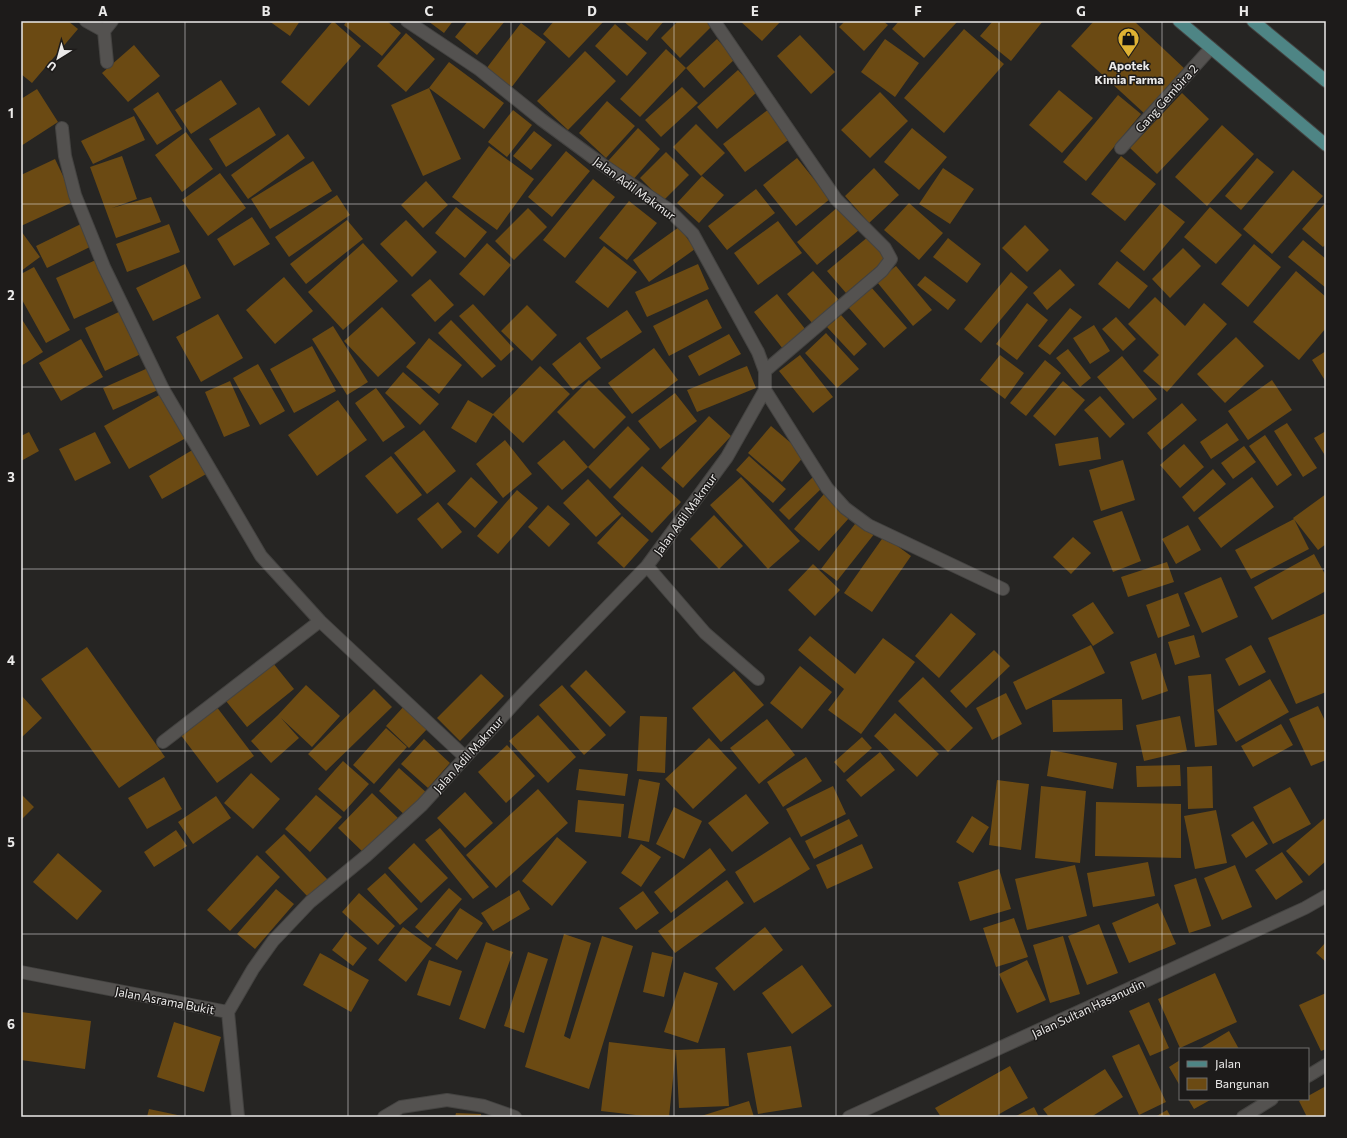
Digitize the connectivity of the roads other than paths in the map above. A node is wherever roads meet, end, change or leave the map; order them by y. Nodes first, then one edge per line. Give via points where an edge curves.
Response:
1 (86, 21) edge
2 (112, 21) edge
3 (407, 21) edge
4 (714, 21) edge
5 (1179, 21) edge
6 (1253, 21) edge
7 (104, 31) junction
8 (1211, 48) junction
9 (107, 62) dead end
10 (1326, 81) edge
11 (62, 128) dead end
12 (1326, 145) edge
13 (1121, 148) dead end
14 (765, 371) junction
15 (765, 390) junction
16 (647, 566) junction
17 (1003, 588) dead end
18 (320, 621) junction
19 (758, 679) dead end
20 (164, 742) dead end
21 (465, 757) junction
22 (1326, 896) edge
23 (21, 972) edge
24 (228, 1012) junction
25 (1326, 1065) edge
26 (1309, 1075) edge
27 (1270, 1100) edge
28 (238, 1117) edge
29 (384, 1117) edge
30 (515, 1117) edge
31 (849, 1117) edge
32 (1243, 1117) edge

1 - 7 street
2 - 7 street
3 - 14 street, Jalan Adil Makmur via 480,70 542,120 668,209 693,234 758,352
4 - 14 street via 836,199 886,248 891,259 882,270
5 - 8 main road
6 - 10 main road
7 - 9 street
8 - 12 main road
8 - 13 street, Gang Gembira 2
11 - 18 street via 65,156 75,195 104,267 163,389 261,556
14 - 15 street, Jalan Adil Makmur
15 - 16 street, Jalan Adil Makmur via 727,457
15 - 17 street via 827,488 845,508 868,525
16 - 19 street via 705,633
16 - 21 street, Jalan Adil Makmur via 527,689
18 - 20 street
18 - 21 street
21 - 24 street, Jalan Adil Makmur via 422,805 310,902 274,941
22 - 31 street, Jalan Sultan Hasanudin via 1306,908
23 - 24 street, Jalan Asrama Bukit
24 - 28 street, Jalan Asrama Bukit
25 - 26 street
27 - 32 street
29 - 30 street via 401,1106 447,1100 484,1106

